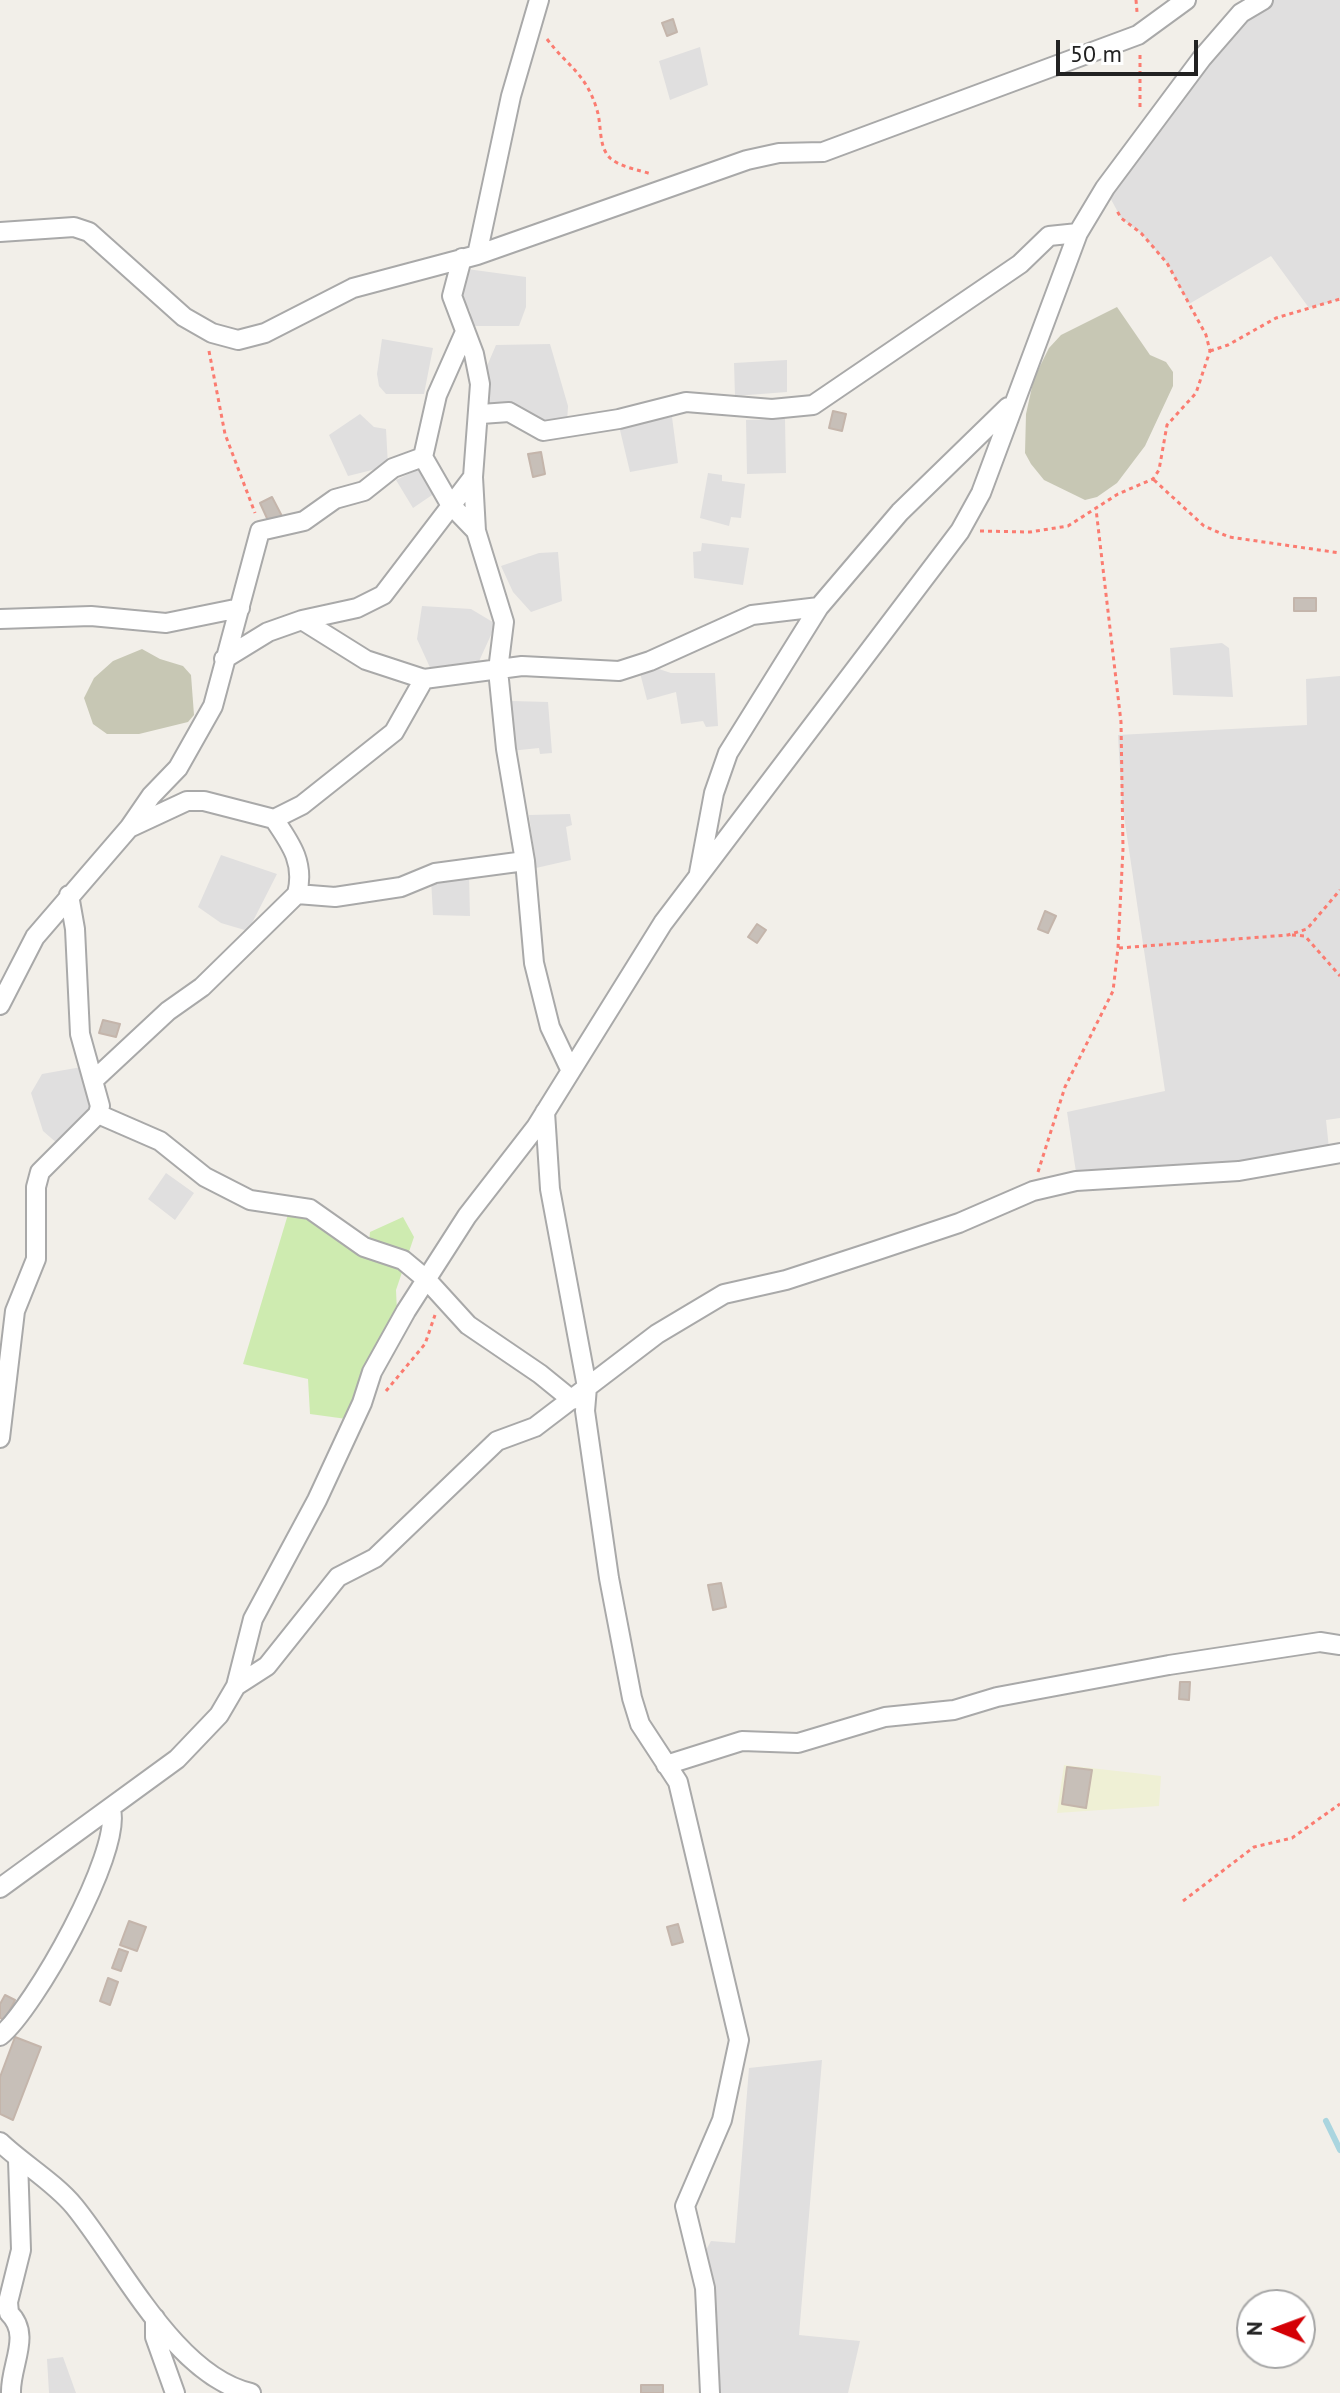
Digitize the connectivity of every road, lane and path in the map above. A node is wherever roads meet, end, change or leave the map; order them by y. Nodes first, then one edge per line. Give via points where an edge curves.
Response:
1 (539, 0) edge
2 (1136, 0) edge
3 (1186, 0) edge
4 (1263, 0) edge
5 (1138, 35) junction
6 (1135, 147) junction
7 (682, 184) junction
8 (1105, 188) junction
9 (0, 232) edge
10 (1078, 233) junction
11 (469, 256) junction
12 (1340, 299) edge
13 (199, 325) junction
14 (465, 332) junction
15 (1210, 351) junction
16 (1012, 404) junction
17 (481, 414) junction
18 (423, 457) junction
19 (473, 477) junction
20 (1153, 479) junction
21 (450, 504) junction
22 (1096, 509) junction
23 (260, 531) junction
24 (476, 531) junction
25 (960, 531) junction
26 (1340, 553) edge
27 (819, 607) junction
28 (240, 608) junction
29 (0, 619) edge
30 (302, 620) junction
31 (224, 659) junction
32 (498, 670) junction
33 (424, 679) junction
34 (274, 819) junction
35 (129, 828) junction
36 (525, 861) junction
37 (699, 875) junction
38 (1340, 890) edge
39 (297, 894) junction
40 (69, 895) junction
41 (1288, 935) junction
42 (1118, 948) junction
43 (1340, 976) edge
44 (0, 1005) edge
45 (570, 1069) junction
46 (95, 1079) junction
47 (545, 1109) junction
48 (98, 1114) junction
49 (1340, 1153) edge
50 (1033, 1191) junction
51 (427, 1280) junction
52 (442, 1298) junction
53 (587, 1387) junction
54 (385, 1392) dead end
55 (572, 1400) junction
56 (0, 1438) edge
57 (1340, 1645) edge
58 (236, 1686) junction
59 (666, 1765) junction
60 (1340, 1804) edge
61 (111, 1810) junction
62 (0, 1888) edge
63 (1183, 1901) dead end
64 (0, 2036) edge
65 (0, 2142) edge
66 (18, 2160) junction
67 (155, 2318) junction
68 (11, 2393) edge
69 (175, 2393) edge
70 (251, 2393) edge
71 (710, 2393) edge

1 - 7 path via 542,30 576,67 597,111 604,151 613,162
1 - 11 street
2 - 5 path
3 - 5 street
4 - 6 street via 1241,13
5 - 6 path via 1142,92
5 - 7 street via 823,152 747,160
6 - 8 street
7 - 11 street
8 - 10 street
8 - 15 path via 1121,218 1167,263
9 - 13 street via 74,227 89,232 162,300
10 - 16 street
10 - 17 street via 1049,236 1020,264 813,405 772,409 695,401 543,431 509,412
11 - 13 street via 353,288 250,339 225,337
11 - 14 street via 452,296
12 - 15 path via 1276,318
13 - 23 path via 225,434
14 - 17 street via 479,373
14 - 18 street via 437,395
15 - 20 path via 1196,393 1171,416
16 - 25 street via 981,493
16 - 27 street via 900,512
17 - 19 street
18 - 21 street
18 - 23 street via 393,468 364,491 335,499 304,521
19 - 21 street
19 - 24 street
20 - 22 path
20 - 26 path via 1204,526 1229,537
21 - 24 street
21 - 30 street via 383,595 357,608
22 - 25 path via 1050,531
22 - 42 path via 1121,722
23 - 28 street
24 - 32 street via 504,622
25 - 37 street
27 - 32 street via 752,615 619,671 522,666
27 - 37 street via 728,753 714,793
28 - 29 street via 166,623 91,616
28 - 31 street
30 - 31 street via 268,632
30 - 33 street via 366,660
31 - 35 street via 213,706 200,732
32 - 33 street
32 - 36 street
33 - 34 street via 394,732 302,805
34 - 35 street via 187,801
34 - 39 street via 296,851
35 - 40 street
36 - 39 street via 435,873 401,887 335,897
36 - 45 street via 534,963 550,1027
37 - 45 street
38 - 41 path via 1307,929
39 - 46 street via 202,987
40 - 44 street via 35,937
40 - 46 street via 80,1034
41 - 42 path
41 - 43 path via 1305,936
42 - 50 path via 1113,991 1065,1087
45 - 47 street
46 - 48 street
47 - 51 street
47 - 53 street via 550,1189
48 - 51 street via 160,1141 205,1177 250,1200 310,1209 364,1247 389,1252
48 - 56 street via 40,1172 36,1259 15,1311
49 - 50 street via 1239,1171 1076,1181
50 - 53 street via 889,1247 724,1294 686,1313
51 - 52 street
51 - 58 street via 372,1372 317,1500 253,1619
52 - 54 path via 425,1344
52 - 55 street via 468,1325
53 - 55 street
53 - 59 street via 585,1411 609,1578 632,1698 640,1724
55 - 58 street via 535,1427 497,1441 375,1558 338,1577 267,1666
57 - 59 street via 1320,1642 1169,1665 954,1710 885,1717 798,1743 742,1741
58 - 61 street via 219,1715 177,1759
59 - 71 street via 678,1782 686,1812 739,2040 722,2120 685,2206 705,2288
60 - 63 path via 1292,1838 1254,1847
61 - 62 street
61 - 64 street via 113,1830 90,1892 46,1975
65 - 66 street
66 - 67 street via 73,2204
66 - 68 street via 21,2250 8,2302 21,2332
67 - 69 street via 155,2337
67 - 70 street via 224,2386

